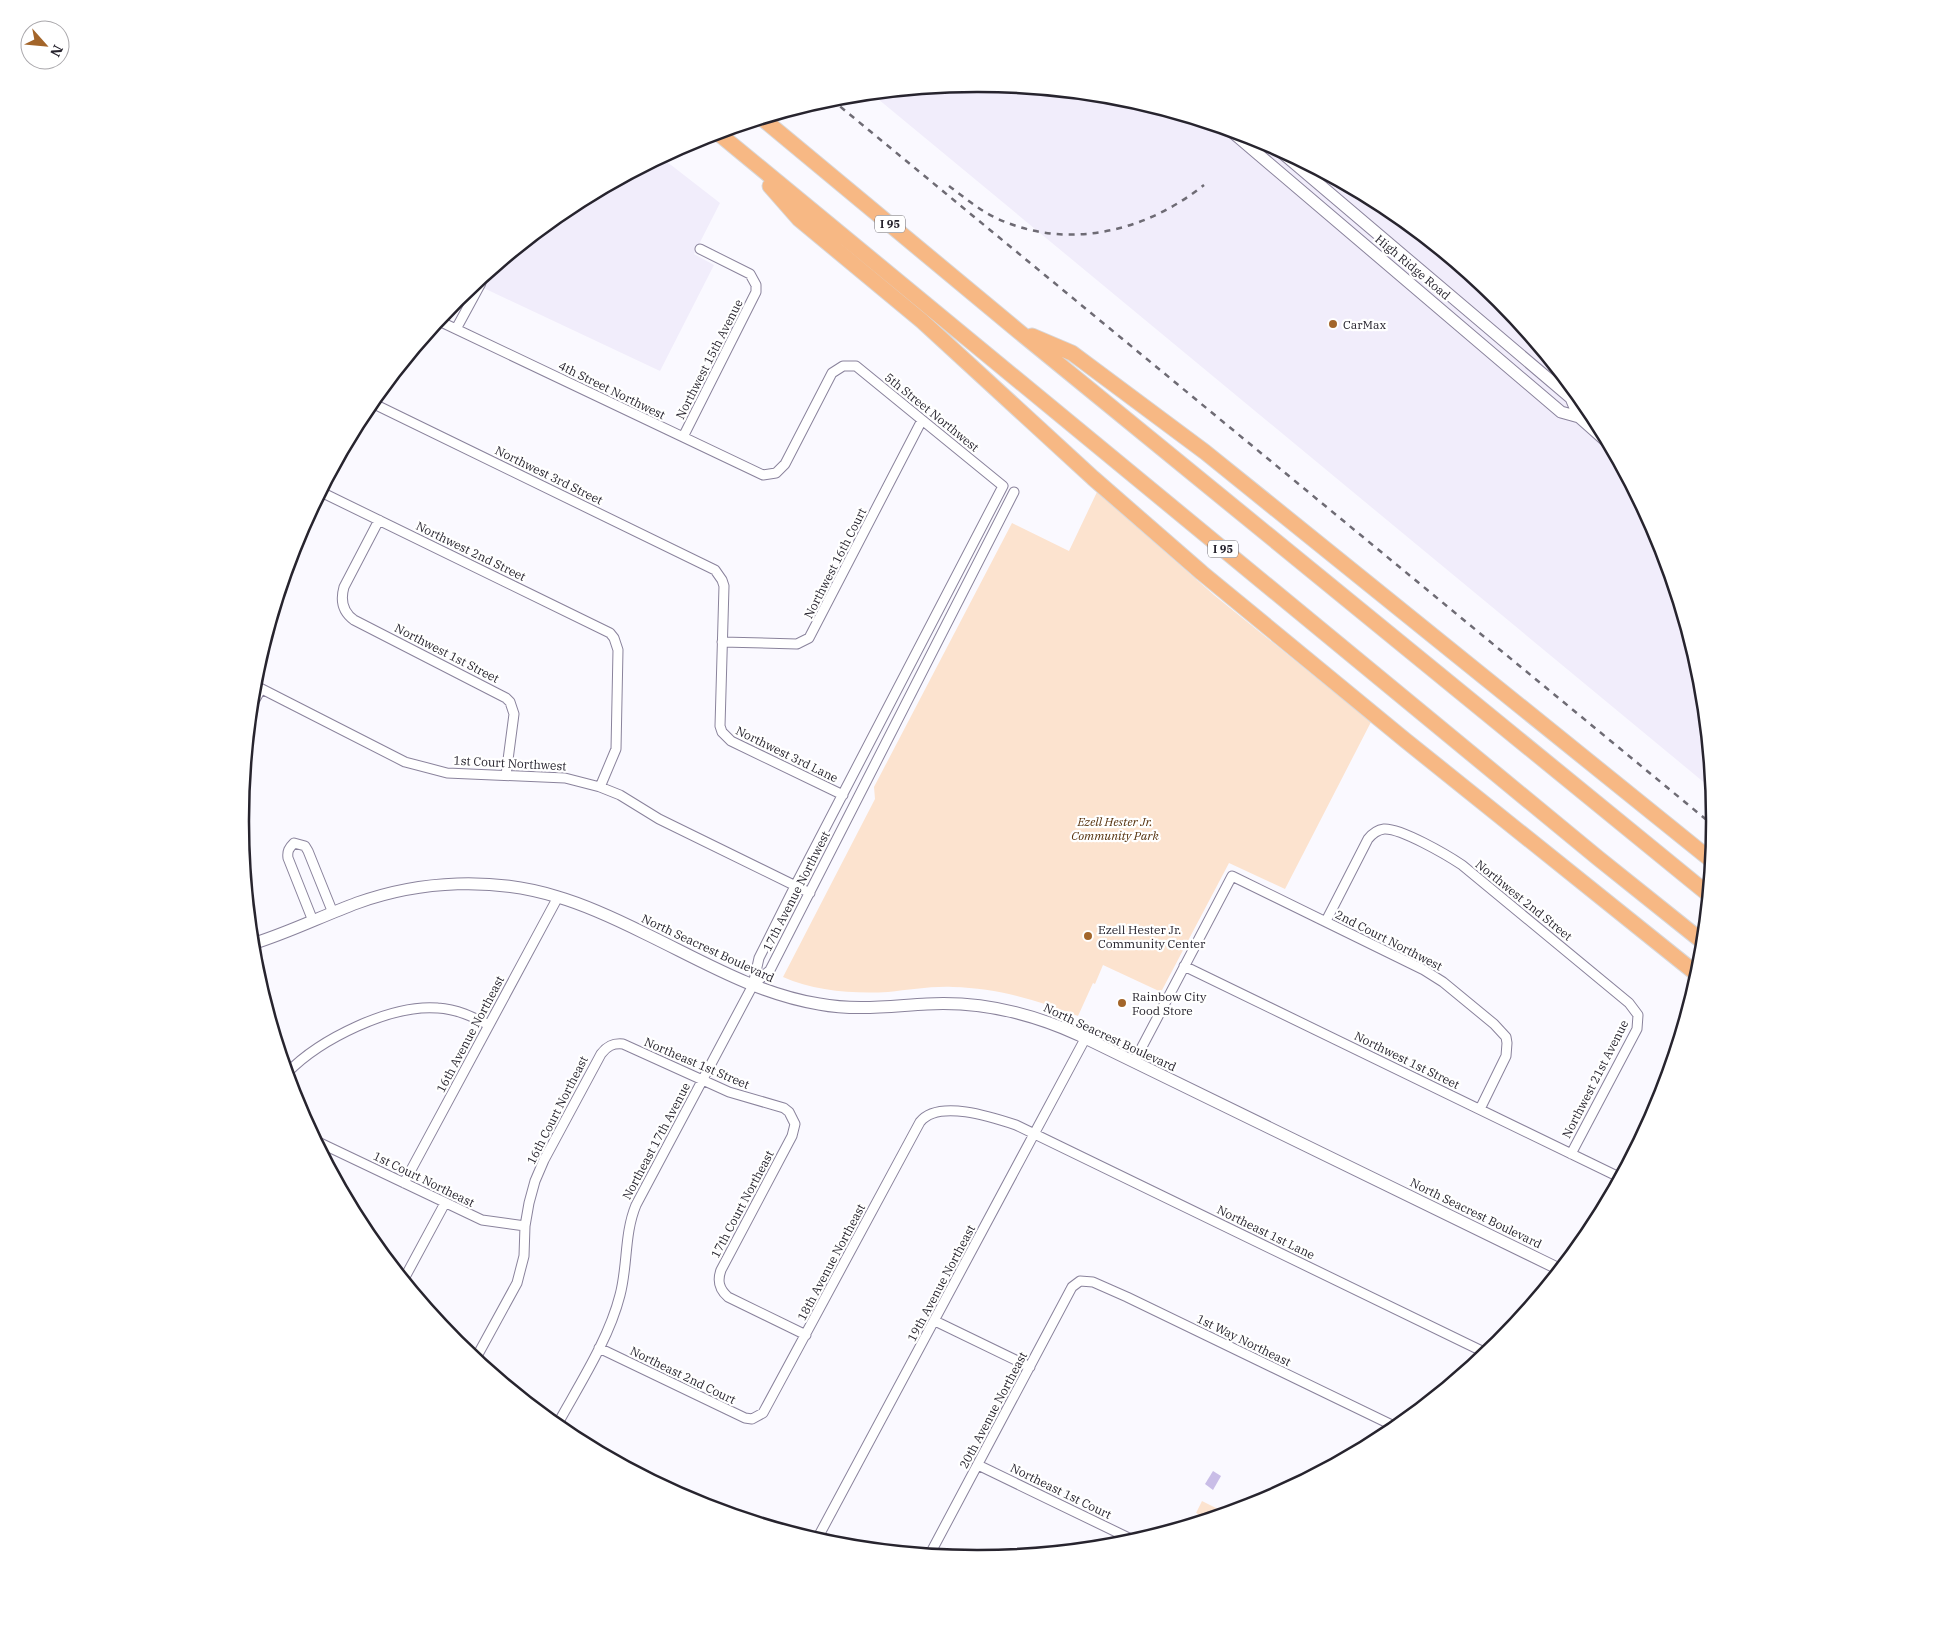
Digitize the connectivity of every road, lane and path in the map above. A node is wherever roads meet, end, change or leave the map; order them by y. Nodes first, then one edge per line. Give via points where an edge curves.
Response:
1 (768, 123) edge
2 (724, 138) edge
3 (1247, 145) edge
4 (1260, 150) edge
5 (1257, 153) junction
6 (744, 154) junction
7 (1300, 168) edge
8 (700, 249) dead end
9 (475, 294) edge
10 (1482, 322) junction
11 (446, 324) edge
12 (456, 328) junction
13 (1016, 330) junction
14 (1472, 334) junction
15 (1568, 395) edge
16 (1573, 403) edge
17 (379, 406) edge
18 (1582, 415) edge
19 (1580, 417) junction
20 (922, 420) junction
21 (1588, 425) edge
22 (683, 437) junction
23 (776, 473) joint
24 (1003, 486) joint
25 (1014, 492) dead end
26 (326, 495) edge
27 (379, 520) junction
28 (715, 570) joint
29 (722, 642) junction
30 (261, 689) edge
31 (506, 775) junction
32 (600, 787) junction
33 (843, 795) junction
34 (1705, 855) edge
35 (795, 886) junction
36 (1702, 889) edge
37 (810, 893) junction
38 (558, 897) junction
39 (333, 913) junction
40 (313, 921) junction
41 (1326, 921) junction
42 (1696, 937) edge
43 (259, 941) edge
44 (1184, 966) junction
45 (1691, 969) edge
46 (753, 986) junction
47 (1638, 1016) joint
48 (489, 1025) junction
49 (1085, 1038) junction
50 (610, 1045) joint
51 (1134, 1062) junction
52 (293, 1068) edge
53 (702, 1081) junction
54 (1480, 1109) junction
55 (795, 1124) joint
56 (1034, 1134) junction
57 (325, 1145) edge
58 (1571, 1154) junction
59 (1614, 1174) edge
60 (404, 1183) junction
61 (444, 1203) junction
62 (526, 1226) junction
63 (1554, 1265) edge
64 (407, 1273) edge
65 (1080, 1281) joint
66 (935, 1321) junction
67 (806, 1335) junction
68 (598, 1348) junction
69 (1479, 1349) edge
70 (479, 1352) edge
71 (1030, 1368) junction
72 (758, 1417) joint
73 (561, 1418) edge
74 (1388, 1423) edge
75 (978, 1465) junction
76 (821, 1533) edge
77 (1123, 1535) edge
78 (933, 1548) edge

1 - 13 highway, I 95
2 - 6 highway, I 95
3 - 5 street, High Ridge Road
4 - 5 street
5 - 14 street, High Ridge Road
6 - 42 highway, I 95
6 - 45 highway via 799,219 922,321 1170,545 1405,740
7 - 10 street, High Ridge Road
8 - 22 street, Northwest 15th Avenue via 750,274 756,292
9 - 12 street
10 - 14 street
10 - 15 street, High Ridge Road
11 - 12 street, 4th Street Northwest
12 - 22 street, 4th Street Northwest
13 - 34 highway via 1072,352 1205,452
13 - 36 highway, I 95
14 - 19 street, High Ridge Road via 1561,412
16 - 19 street, High Ridge Road
17 - 28 street, Northwest 3rd Street
18 - 19 street
19 - 21 street, High Ridge Road
20 - 23 street, 5th Street Northwest via 856,366 843,366 832,373 785,464
20 - 24 street, 5th Street Northwest
20 - 29 street, Northwest 16th Court via 809,638 797,644
22 - 23 street, 4th Street Northwest via 757,473
24 - 33 street, 17th Avenue Northwest
25 - 37 street, 17th Avenue Northwest
26 - 27 street, Northwest 2nd Street
27 - 31 street, Northwest 1st Street via 344,587 342,600 345,611 354,620 510,702 514,714
27 - 32 street, Northwest 2nd Street via 614,638 618,650 616,749
28 - 29 street, Northwest 3rd Lane via 724,586
29 - 33 street, Northwest 3rd Lane via 720,726 726,738
30 - 31 street, 1st Court Northwest via 405,762 448,773
31 - 32 street, 1st Court Northwest via 565,778
32 - 35 street, 1st Court Northwest
33 - 35 street, 17th Avenue Northwest
35 - 37 street, 1st Court Northwest
35 - 46 street, 17th Avenue Northwest via 759,958
37 - 46 street, 17th Avenue Northwest via 770,970
38 - 39 street, North Seacrest Boulevard via 500,886 441,885 383,895
38 - 46 street, North Seacrest Boulevard via 606,915
38 - 48 street, 16th Avenue Northeast
39 - 40 street, North Seacrest Boulevard
39 - 40 street via 308,851 294,843 287,852 288,858
40 - 43 street, North Seacrest Boulevard
41 - 44 street, 2nd Court Northwest via 1232,876
41 - 47 street, Northwest 2nd Street via 1368,839 1378,831 1400,832 1462,865 1629,1003
41 - 54 street, 2nd Court Northwest via 1433,975 1506,1037 1507,1050
44 - 51 street
44 - 54 street, Northwest 1st Street
46 - 49 street, North Seacrest Boulevard via 794,999 843,1008 951,1004 995,1008 1043,1020
46 - 53 street, Northeast 17th Avenue
47 - 58 street, Northwest 21st Avenue via 1637,1029
48 - 52 street via 447,1009 409,1009 339,1035
48 - 60 street, 16th Avenue Northeast
49 - 51 street, North Seacrest Boulevard
49 - 56 street, 19th Avenue Northeast
50 - 53 street, Northeast 1st Street via 623,1044
50 - 62 street, 16th Court Northeast via 600,1054 544,1160 535,1181
51 - 63 street, North Seacrest Boulevard
53 - 55 street, Northeast 1st Street via 784,1108
53 - 68 street, Northeast 17th Avenue via 633,1211 620,1296
54 - 58 street, Northwest 1st Street
55 - 67 street, 17th Court Northeast via 792,1136 721,1270 719,1283 728,1297
56 - 66 street, 19th Avenue Northeast
56 - 67 street, 18th Avenue Northeast via 995,1118 973,1114 936,1112 924,1117
56 - 69 street, Northeast 1st Lane
57 - 60 street, 1st Court Northeast
58 - 59 street, Northwest 1st Street
60 - 61 street, 1st Court Northeast
61 - 62 street, 1st Court Northeast via 488,1222
61 - 64 street
62 - 70 street, 16th Court Northeast via 524,1256 517,1282
65 - 71 street, 20th Avenue Northeast via 1072,1287
65 - 74 street, 1st Way Northeast via 1093,1282 1127,1297
66 - 71 street
66 - 76 street, 19th Avenue Northeast
67 - 72 street, 18th Avenue Northeast via 768,1408
68 - 72 street, Northeast 2nd Court via 745,1418
68 - 73 street, Northeast 17th Avenue
71 - 75 street, 20th Avenue Northeast
75 - 77 street, Northeast 1st Court
75 - 78 street, 20th Avenue Northeast

